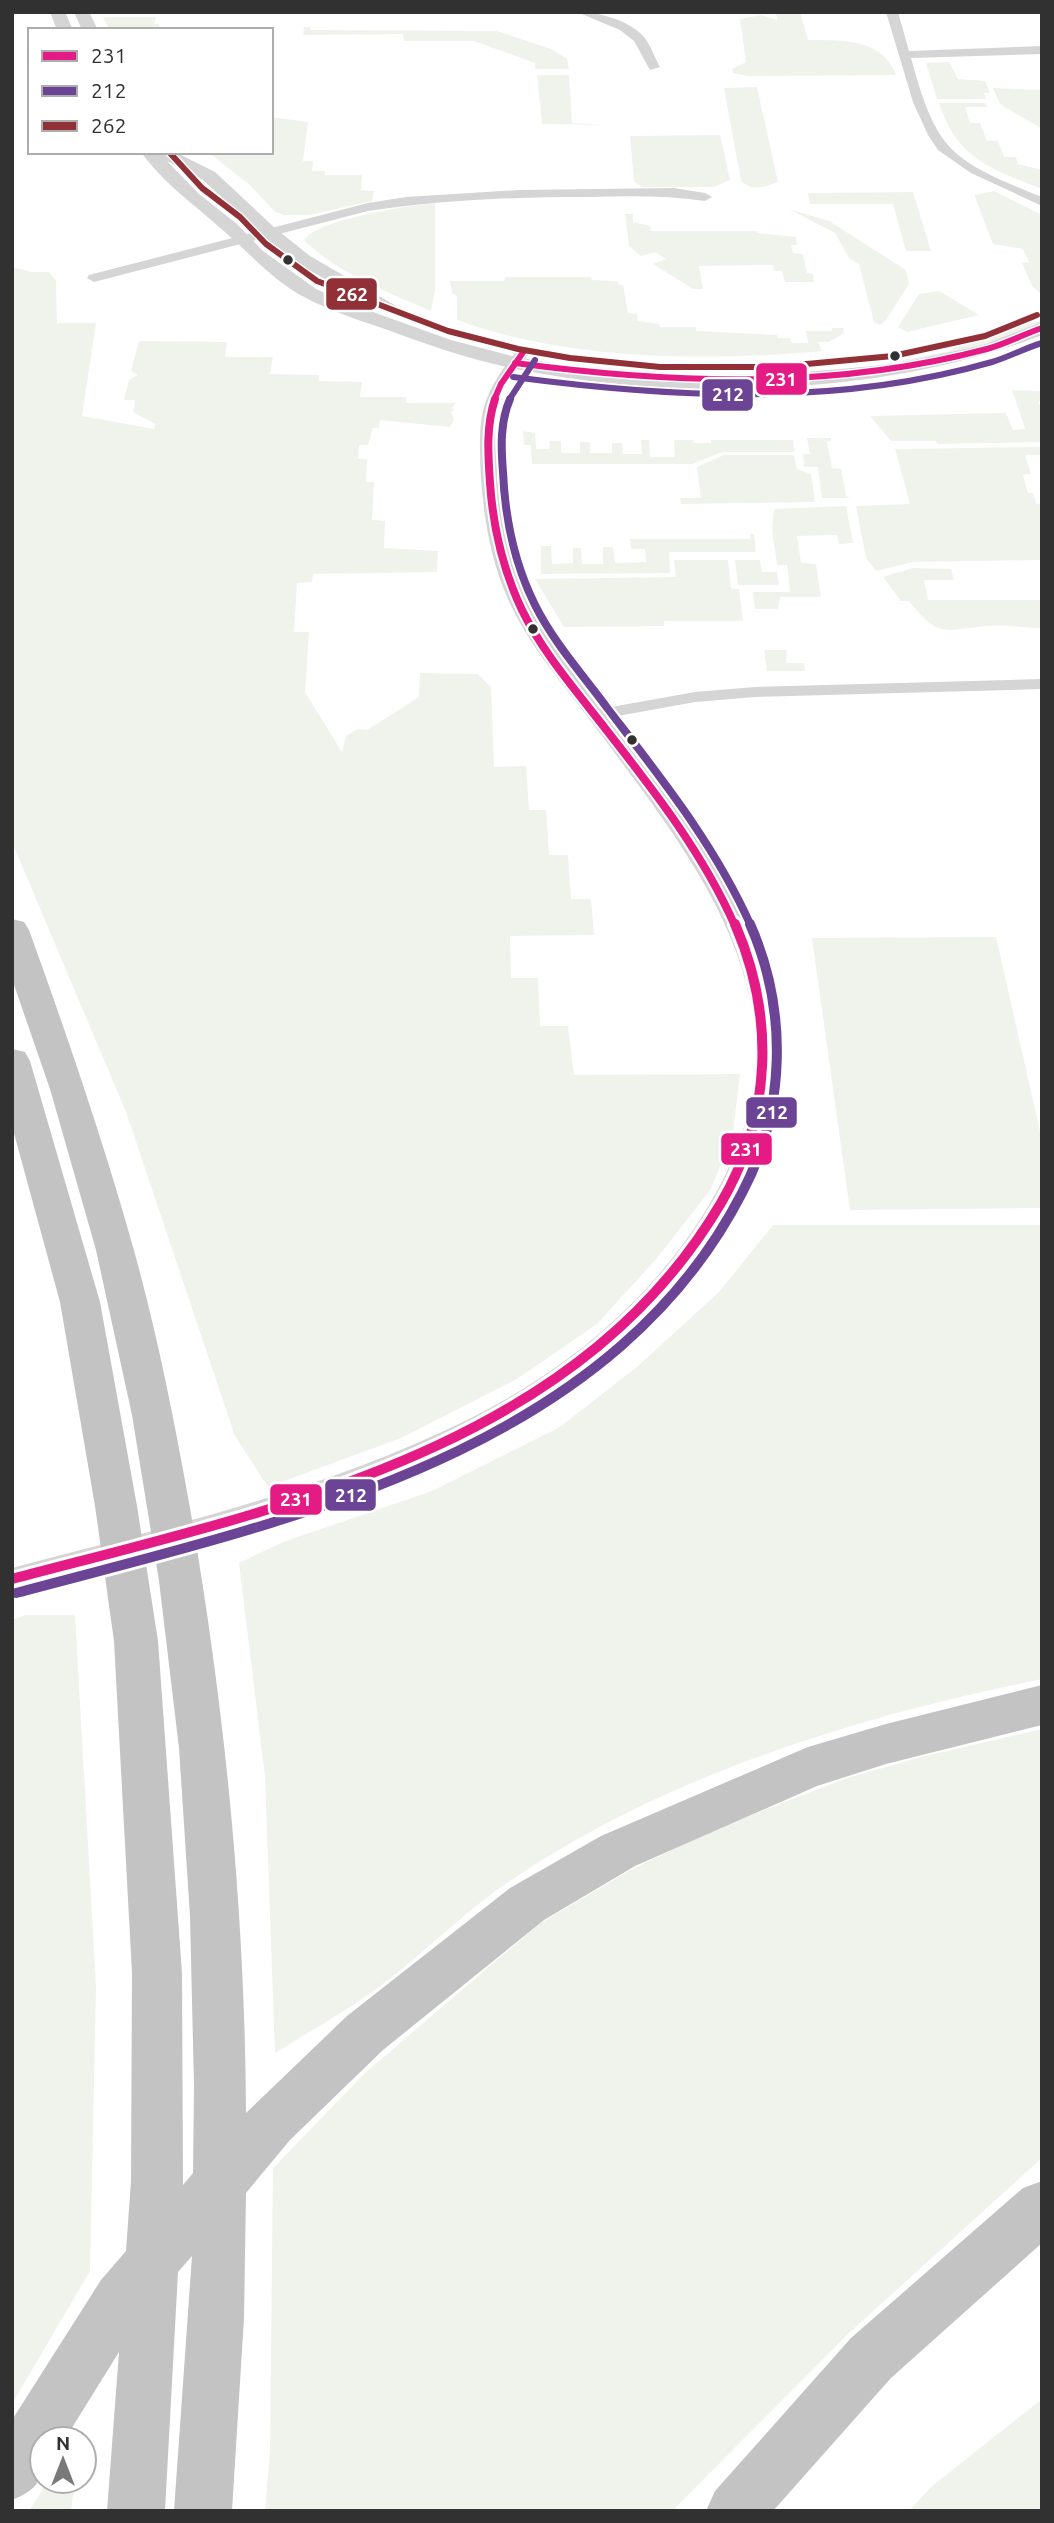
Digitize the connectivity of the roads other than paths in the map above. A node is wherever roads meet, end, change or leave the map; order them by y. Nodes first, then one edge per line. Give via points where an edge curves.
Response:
1 (81, 12) edge
2 (583, 12) edge
3 (892, 12) edge
4 (89, 28) edge
5 (1042, 50) edge
6 (903, 55) junction
7 (654, 67) dead end
8 (151, 154) edge
9 (166, 154) edge
10 (705, 197) dead end
11 (1042, 202) edge
12 (270, 233) junction
13 (242, 240) junction
14 (94, 278) dead end
15 (1042, 317) edge
16 (1042, 328) edge
17 (519, 357) junction
18 (1042, 684) edge
19 (595, 715) junction
20 (12, 930) edge
21 (12, 1061) edge
22 (18, 1578) edge
23 (1042, 1705) edge
24 (1042, 2207) edge
25 (14, 2469) edge
26 (136, 2511) edge
27 (204, 2511) edge
28 (736, 2511) edge

1 - 4 street
2 - 7 street via 639,39
3 - 6 street
5 - 6 street
6 - 11 street via 931,127 945,149
8 - 13 street
9 - 12 street via 209,176
10 - 12 street via 674,192 445,196 368,208
12 - 13 street
12 - 17 street via 322,272 381,304
13 - 14 street
13 - 17 street via 289,279 338,306 444,344
15 - 17 street via 946,349 888,362 762,372 699,372
16 - 17 street via 989,349 895,370 775,381 659,381 568,372
17 - 19 street via 495,390 491,408 490,505 499,547 524,614
18 - 19 street via 755,692 695,697
19 - 22 street via 701,862 738,929 756,978 765,1083 745,1157 706,1229 670,1280 607,1341 573,1368 477,1426 414,1455 274,1506
20 - 27 highway via 78,1121 126,1293 190,1629 216,1926 219,2254
21 - 26 highway via 80,1302 136,1641 157,2001 157,2180
23 - 25 highway via 808,1768 618,1851 527,1904 365,2033 272,2122 120,2298
24 - 28 highway via 872,2358

